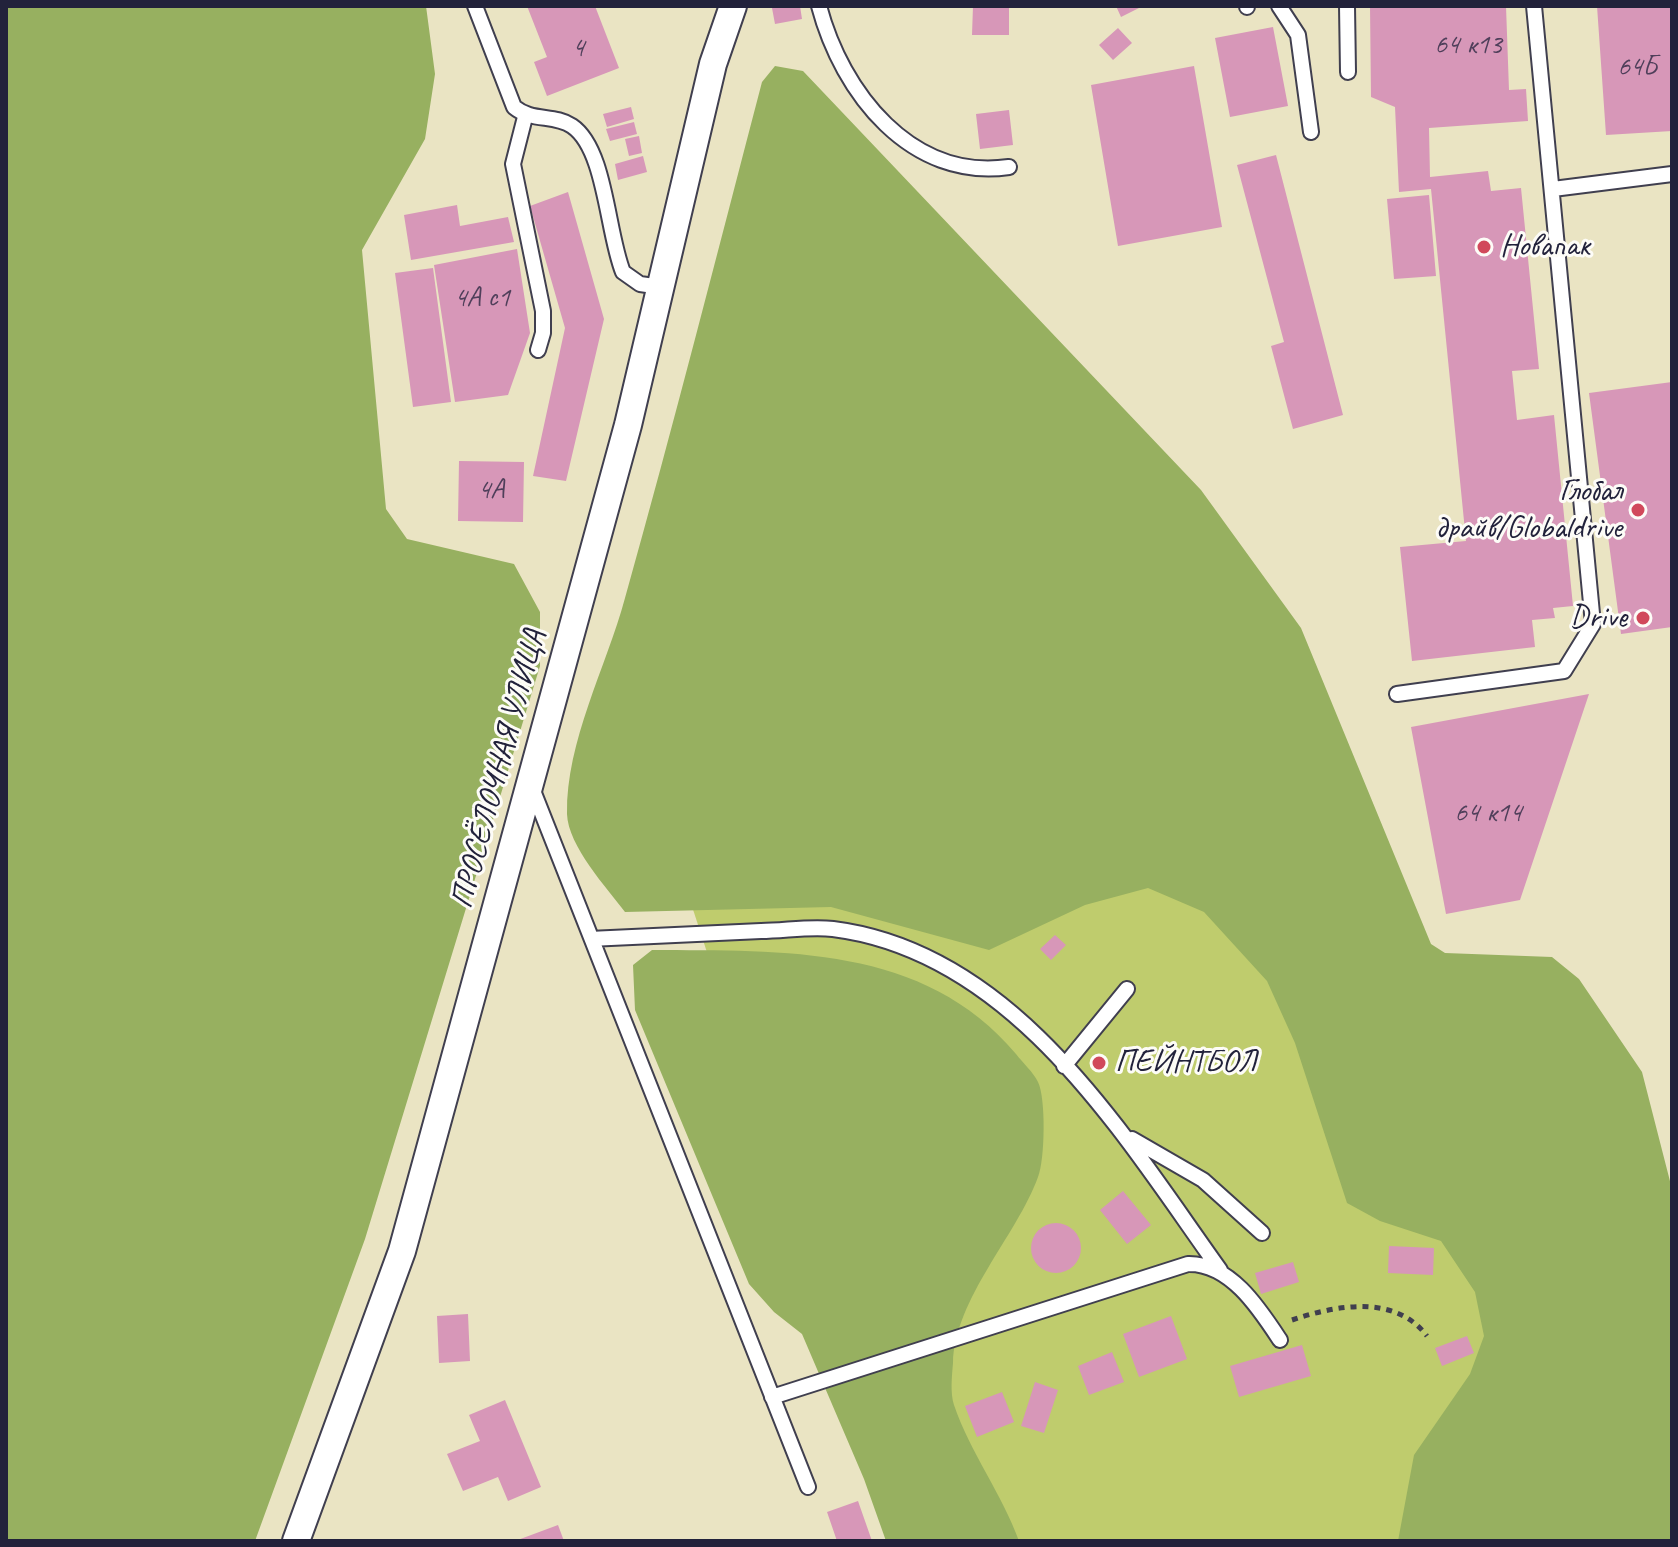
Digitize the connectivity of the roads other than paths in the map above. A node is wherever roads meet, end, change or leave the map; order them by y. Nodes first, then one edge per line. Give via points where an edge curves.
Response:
1 (475, 6) edge
2 (733, 6) edge
3 (819, 6) edge
4 (1279, 6) edge
5 (1347, 6) edge
6 (1534, 6) edge
7 (1348, 72) dead end
8 (525, 117) junction
9 (1311, 132) dead end
10 (1009, 167) dead end
11 (1672, 174) edge
12 (1553, 189) junction
13 (661, 287) junction
14 (538, 350) dead end
15 (1397, 694) dead end
16 (531, 784) junction
17 (592, 939) junction
18 (1127, 989) dead end
19 (1064, 1066) junction
20 (1128, 1137) junction
21 (1262, 1233) dead end
22 (1220, 1270) junction
23 (1276, 1334) road end
24 (772, 1397) junction
25 (808, 1487) dead end
26 (296, 1541) edge

1 - 8 lane via 514,107
2 - 13 street, ПРОСЁЛОЧНАЯ УЛИЦА via 713,64
3 - 10 lane via 859,92 908,146 944,164 987,170
4 - 9 lane via 1298,35
5 - 7 lane
6 - 12 lane
8 - 13 lane via 563,121 587,141 623,272 640,284
8 - 14 lane via 513,164 543,311
11 - 12 lane
12 - 15 lane via 1593,624 1564,671
13 - 16 street, ПРОСЁЛОЧНАЯ УЛИЦА
16 - 17 lane
16 - 26 street, ПРОСЁЛОЧНАЯ УЛИЦА via 402,1251
17 - 19 lane via 832,929 885,941 964,974
17 - 24 lane
18 - 19 lane
19 - 20 lane
20 - 21 lane via 1203,1180
20 - 22 lane
22 - 23 lane
22 - 24 lane via 1188,1264
24 - 25 lane

